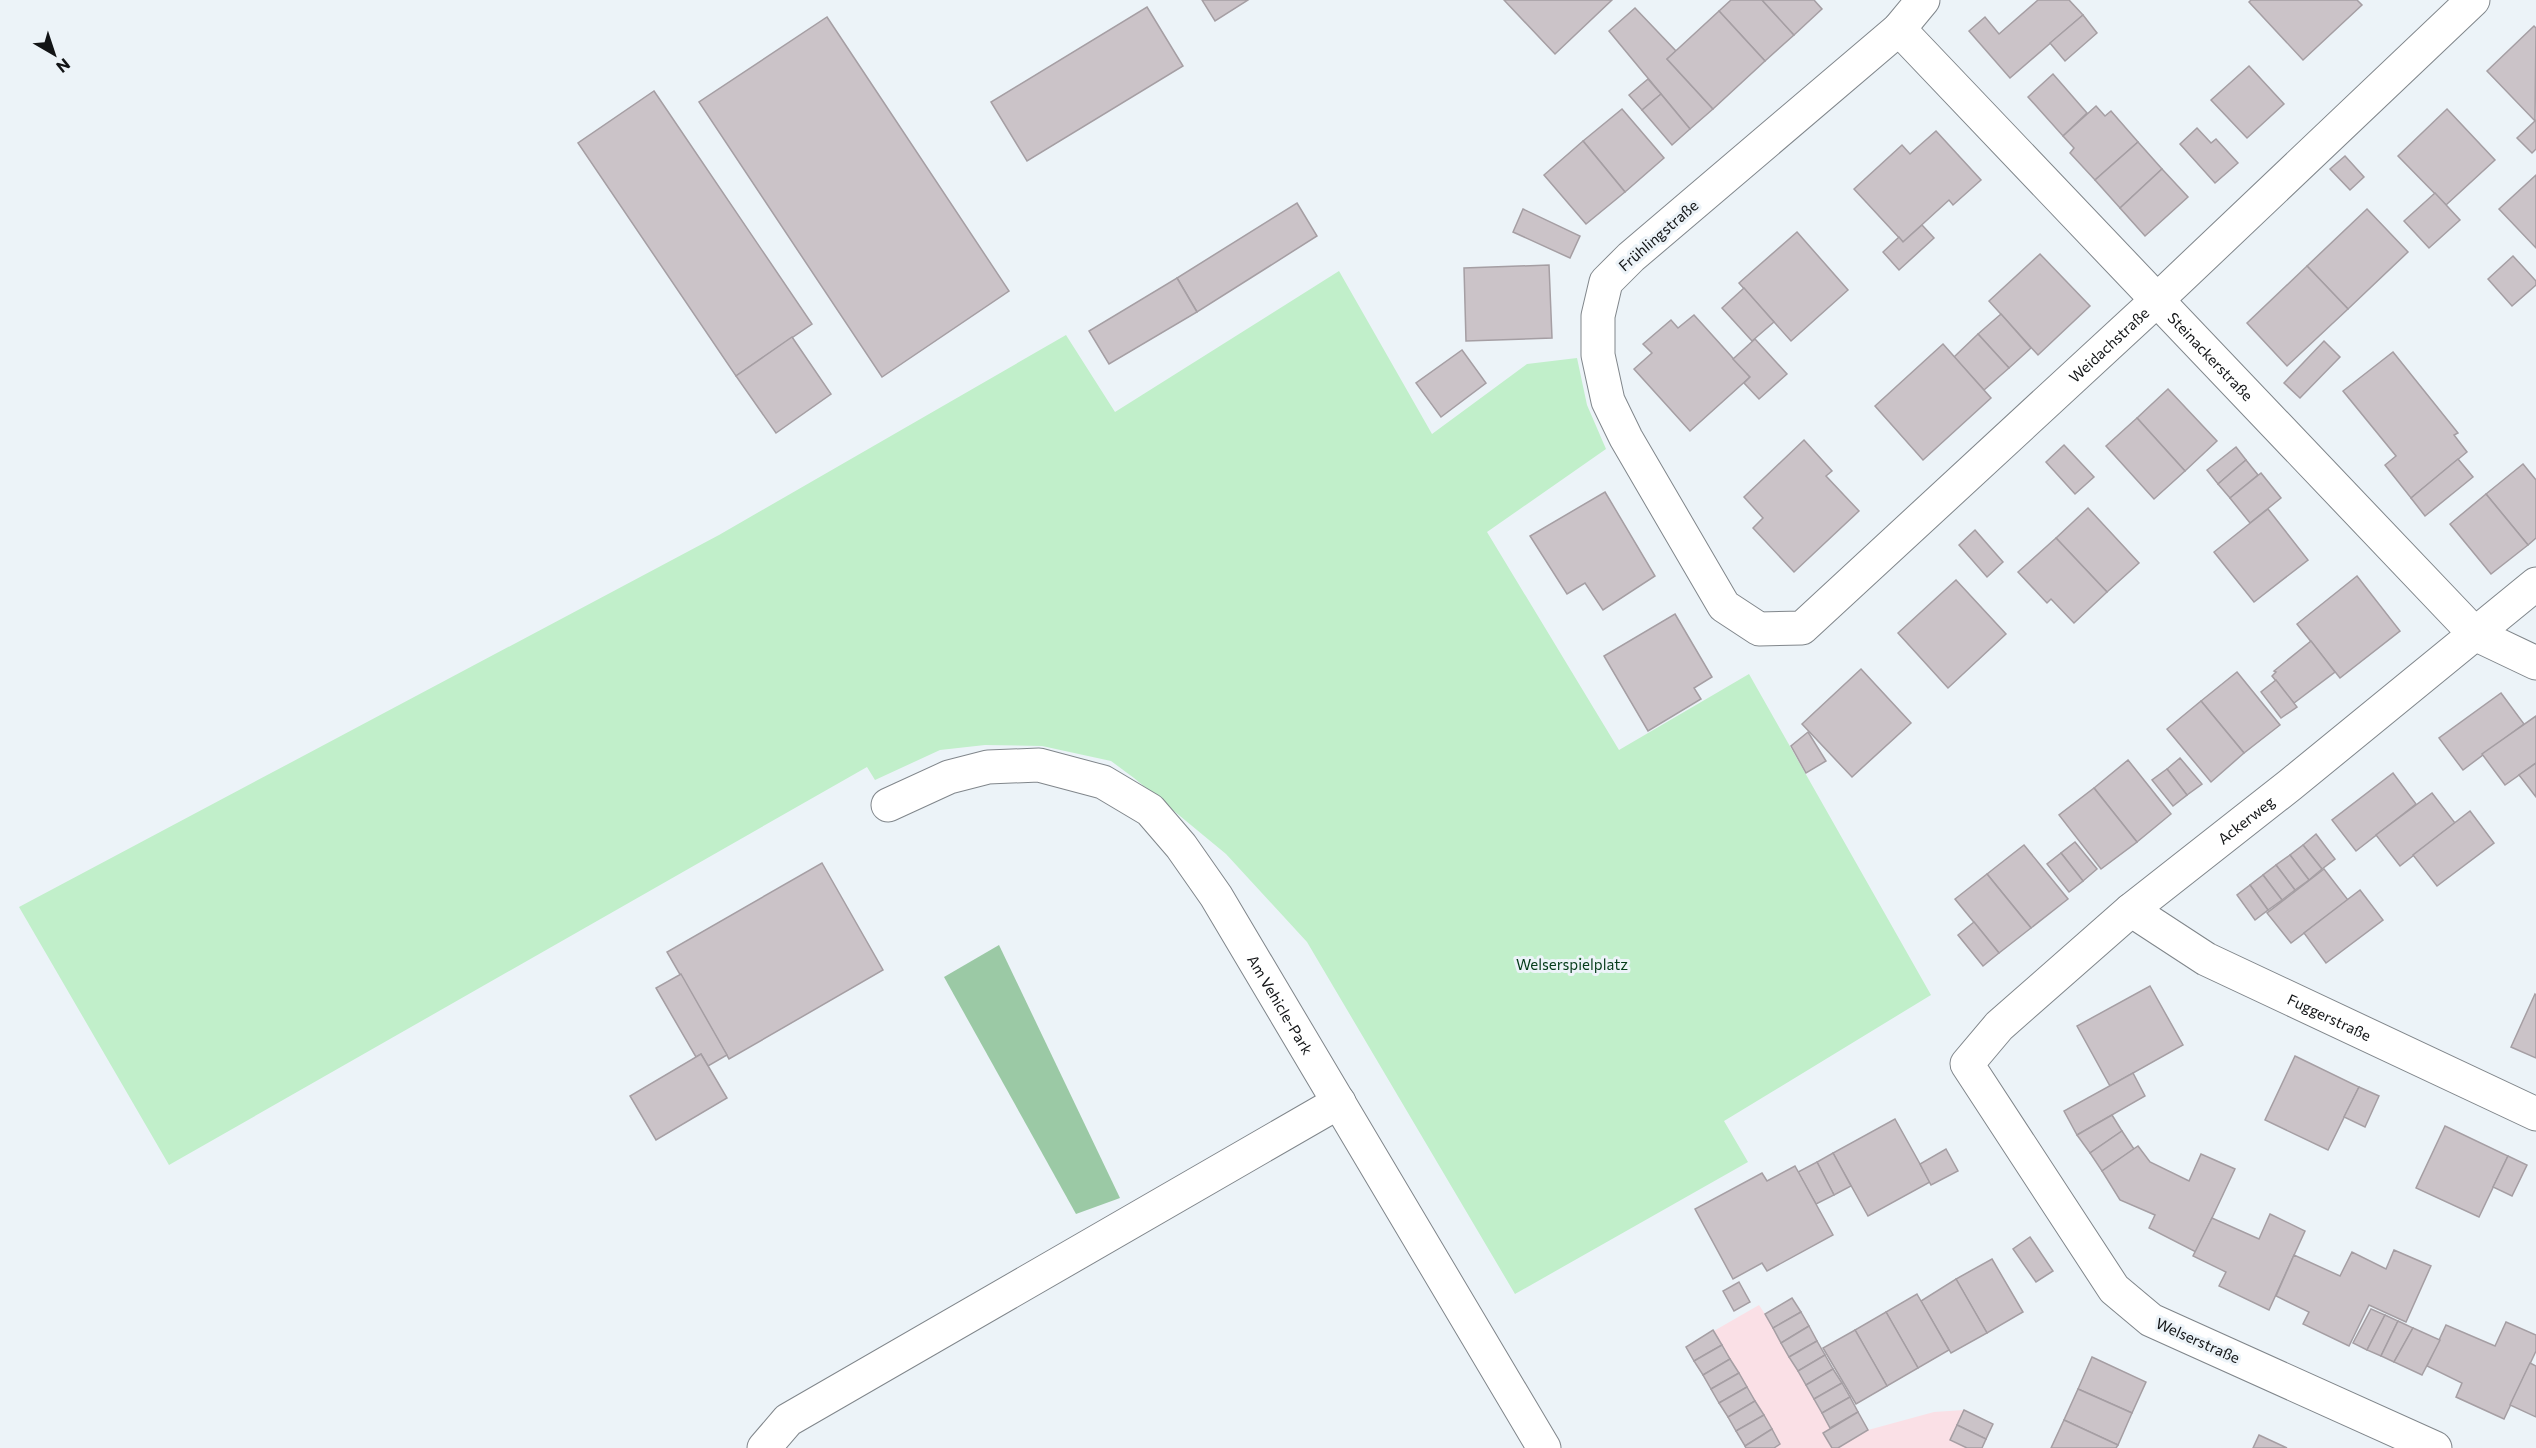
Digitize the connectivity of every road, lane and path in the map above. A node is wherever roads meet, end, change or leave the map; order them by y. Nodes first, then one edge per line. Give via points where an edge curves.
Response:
1 (1923, 0) edge
2 (2473, 0) edge
3 (1899, 29) junction
4 (2156, 301) junction
5 (2536, 584) edge
6 (1724, 606) joint
7 (2475, 634) junction
8 (2536, 663) edge
9 (888, 805) dead end
10 (2131, 910) junction
11 (1967, 1064) joint
12 (1339, 1102) junction
13 (2536, 1114) edge
14 (764, 1448) edge
15 (1544, 1448) edge
16 (2435, 1448) edge

1 - 3 street, Frühlingstraße
2 - 4 street, Weidachstraße
3 - 4 street, Steinackerstraße
3 - 6 street, Frühlingstraße via 1606,282 1598,316 1598,356 1608,401
4 - 6 street, Weidachstraße via 1802,628 1759,629
4 - 7 street, Steinackerstraße
5 - 7 street, Ackerweg
7 - 8 street, Steinackerstraße
7 - 10 street, Ackerweg
9 - 12 street, Am Vehicle-Park via 949,777 978,770 1039,765 1103,782 1150,810 1216,896
10 - 11 street, Ackerweg via 1999,1026
10 - 13 street, Fuggerstraße via 2206,959
11 - 16 street, Welserstraße via 2114,1289 2151,1320
12 - 14 street via 788,1420
12 - 15 street, Am Vehicle-Park

